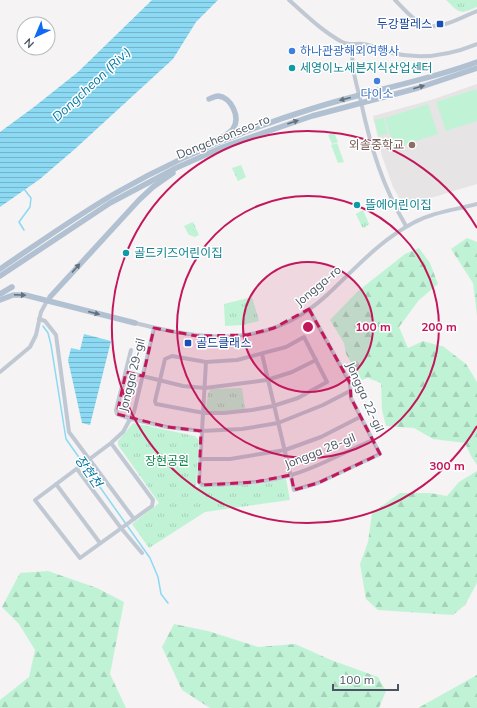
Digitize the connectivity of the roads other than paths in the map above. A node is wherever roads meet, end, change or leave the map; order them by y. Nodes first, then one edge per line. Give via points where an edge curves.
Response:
1 (289, 0) edge
2 (395, 0) edge
3 (477, 11) edge
4 (477, 44) edge
5 (353, 45) junction
6 (477, 62) edge
7 (477, 68) edge
8 (359, 96) junction
9 (209, 99) dead end
10 (361, 102) junction
11 (193, 160) junction
12 (175, 163) junction
13 (477, 204) edge
14 (406, 226) junction
15 (0, 269) edge
16 (0, 276) edge
17 (12, 287) dead end
18 (0, 294) edge
19 (48, 299) joint
20 (0, 300) edge
21 (309, 309) junction
22 (39, 319) junction
23 (135, 323) joint
24 (154, 328) junction
25 (131, 350) dead end
26 (262, 354) junction
27 (316, 360) junction
28 (206, 362) junction
29 (0, 372) edge
30 (126, 372) junction
31 (143, 376) junction
32 (160, 380) junction
33 (267, 380) junction
34 (205, 388) junction
35 (350, 391) junction
36 (273, 406) junction
37 (204, 413) junction
38 (360, 417) junction
39 (131, 419) junction
40 (278, 423) junction
41 (201, 431) junction
42 (373, 440) junction
43 (111, 443) junction
44 (285, 450) junction
45 (201, 459) junction
46 (89, 460) junction
47 (78, 468) junction
48 (291, 475) junction
49 (56, 484) junction
50 (133, 520) junction
51 (122, 527) junction
52 (100, 543) junction
53 (142, 553) dead end

1 - 5 street via 328,34
2 - 3 street via 416,20 428,26 440,26
4 - 5 street via 445,54 426,56 409,56 362,44
5 - 8 street via 352,65
6 - 8 main road, Dongcheonseo-ro
10 -> 7 main road, Dongcheonseo-ro via 418,88
8 - 10 street
8 -> 12 main road, Dongcheonseo-ro via 271,123
9 - 12 main road via 218,96 232,107 236,116 234,127
11 -> 10 main road, Dongcheonseo-ro via 272,129
10 - 14 street via 380,174
11 - 16 main road, Dongcheonseo-ro via 110,203
19 -> 11 main road via 144,195
12 - 15 main road, Dongcheonseo-ro via 114,194
13 - 14 street, Jongga-ro via 424,217
14 - 21 street, Jongga-ro via 375,248
17 - 18 main road
19 - 22 street
20 -> 23 main road via 19,295
21 - 24 street, Jongga-ro via 274,328 241,336 197,336
21 - 35 street, Jongga 22-gil via 350,383
22 - 29 street via 36,335 30,347
22 - 46 street via 45,321 56,335 69,432
23 - 24 street, Jongga-ro
24 - 31 street, Jongga 29-gil
25 - 30 street
26 - 27 street via 286,347 304,337
26 - 28 street via 237,360
26 - 33 street
27 - 33 street via 292,372
27 - 36 street via 327,382 298,398
28 - 32 street via 172,356 165,359
28 - 34 street
30 - 31 street
30 - 39 street via 116,410 119,415
31 - 32 street
31 - 39 street, Jongga 29-gil
32 - 34 street
32 - 37 street via 156,404
33 - 34 street
33 - 36 street
34 - 37 street
35 - 38 street, Jongga 22-gil
35 - 40 street
36 - 37 street via 224,413
36 - 40 street
37 - 41 street
38 - 42 street, Jongga 22-gil
38 - 44 street via 321,437
39 - 41 street
39 - 43 street, Jongga 29-gil via 123,432
40 - 41 street via 242,429
40 - 44 street
41 - 45 street
42 - 48 street, Jongga 28-gil
42 - 48 street, Jongga 22-gil via 380,454 318,483 294,490
43 - 46 street, Jongga 29-gil
43 - 50 street, Jongga 29-gil via 153,500 152,506
44 - 45 street via 230,458
44 - 48 street
45 - 48 street, Jongga 28-gil via 199,482 202,485 255,482
46 - 47 street, Jongga 29-gil
46 - 50 street
47 - 49 street, Jongga 29-gil
47 - 51 street
49 - 52 street
49 - 52 street, Jongga 29-gil via 35,500 80,558
50 - 51 street, Jongga 29-gil
51 - 52 street, Jongga 29-gil
51 - 53 street

